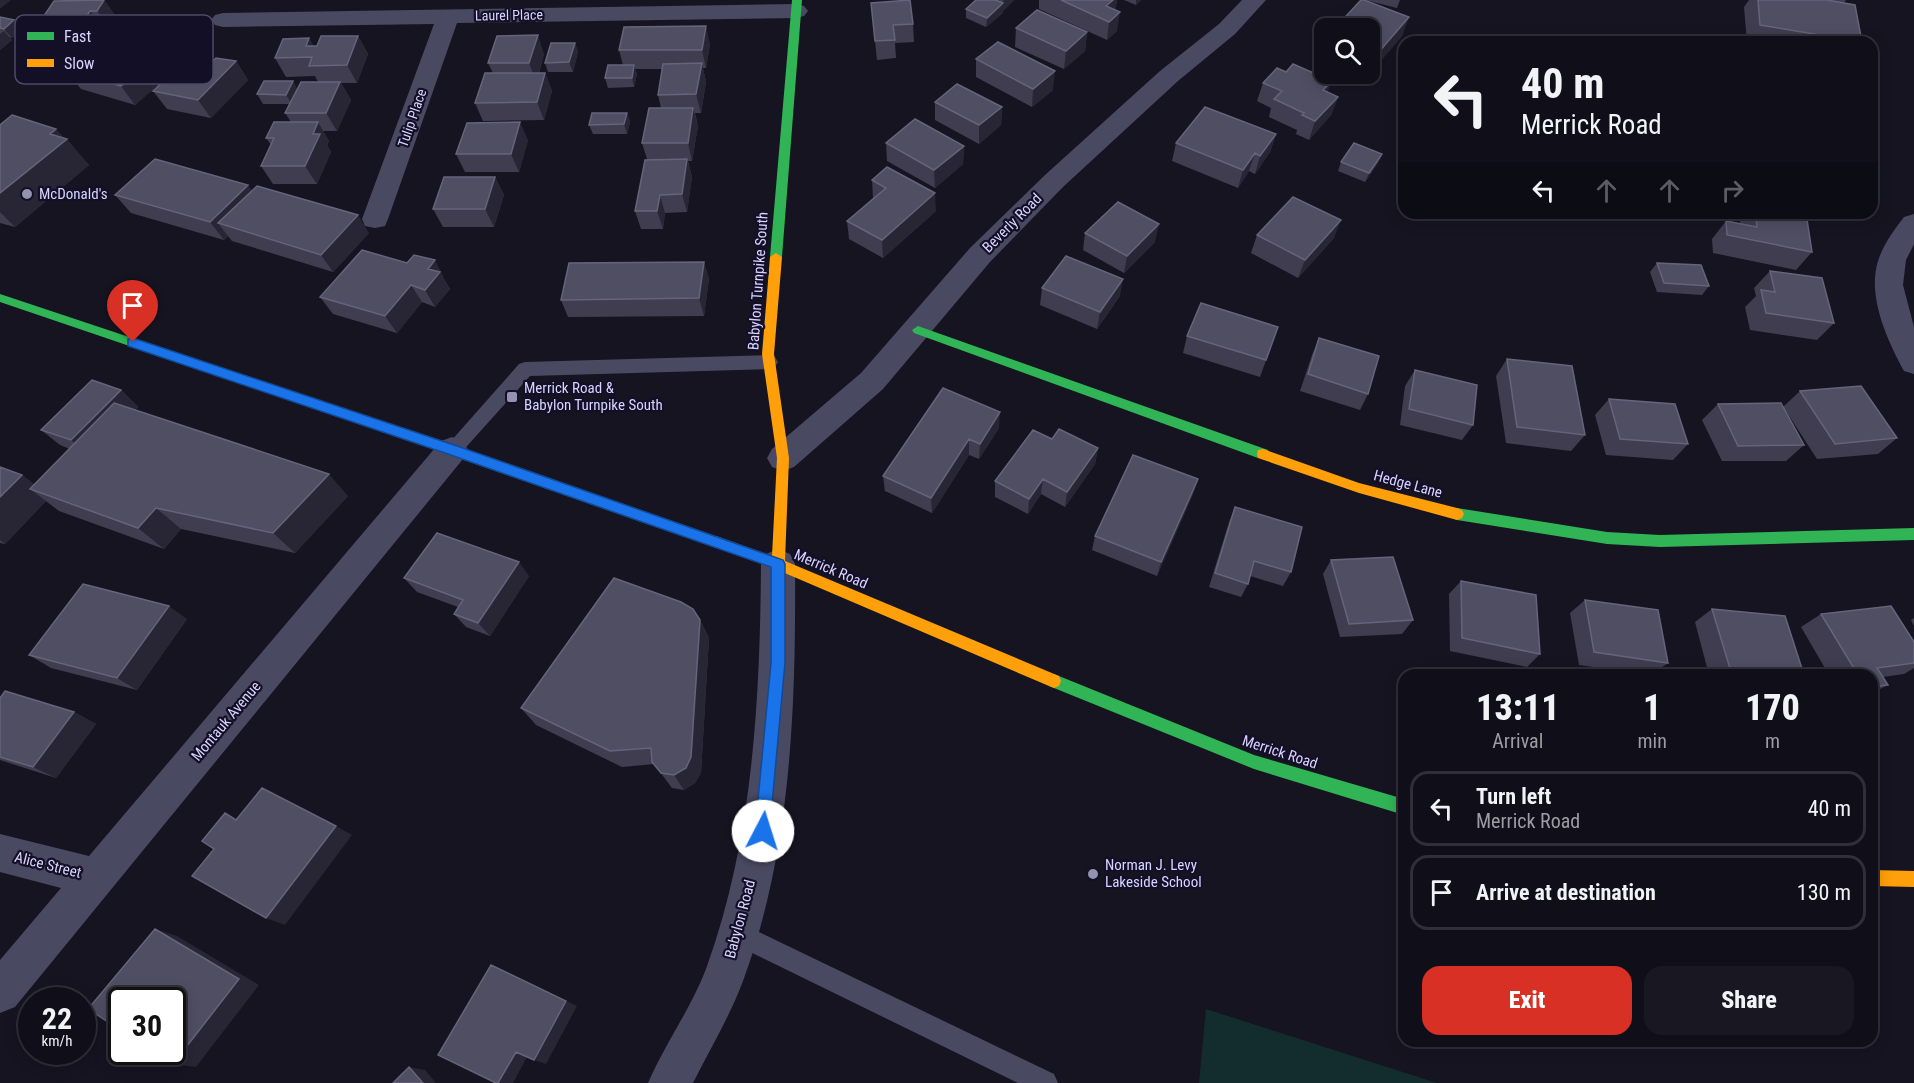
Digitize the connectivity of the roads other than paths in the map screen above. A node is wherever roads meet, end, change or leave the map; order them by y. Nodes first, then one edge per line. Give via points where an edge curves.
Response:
1 (1255, 0) edge
2 (796, 5) edge
3 (448, 16) junction
4 (223, 20) dead end
5 (375, 219) dead end
6 (1914, 224) edge
7 (0, 298) edge
8 (918, 330) junction
9 (769, 362) junction
10 (1914, 363) edge
11 (452, 450) junction
12 (783, 458) junction
13 (1914, 534) edge
14 (778, 564) junction
15 (1398, 805) edge
16 (0, 853) edge
17 (96, 877) junction
18 (1878, 878) edge
19 (1914, 879) edge
20 (738, 934) junction
21 (0, 992) edge
22 (670, 1083) edge
23 (1045, 1083) edge

1 - 8 street, Beverly Road via 1054,181 980,255
2 - 3 street, Laurel Place
2 - 9 main road, Babylon Turnpike South
3 - 4 street, Laurel Place
3 - 5 street, Tulip Place
6 - 10 street via 1892,258 1889,273 1894,314
7 - 11 main road, Merrick Road
8 - 12 street, Beverly Road via 872,381
8 - 13 main road, Hedge Lane via 1359,488 1473,518 1607,538 1660,541
9 - 11 lane via 525,369
9 - 12 main road, Babylon Turnpike South
11 - 14 main road, Merrick Road
11 - 17 street, Montauk Avenue
12 - 14 main road, Babylon Turnpike South
14 - 15 main road, Merrick Road via 1254,762
14 - 20 street, Babylon Road via 778,663 763,831
16 - 17 street, Alice Street
17 - 21 street, Montauk Avenue
18 - 19 main road
20 - 22 street, Babylon Road via 722,981
20 - 23 lane

